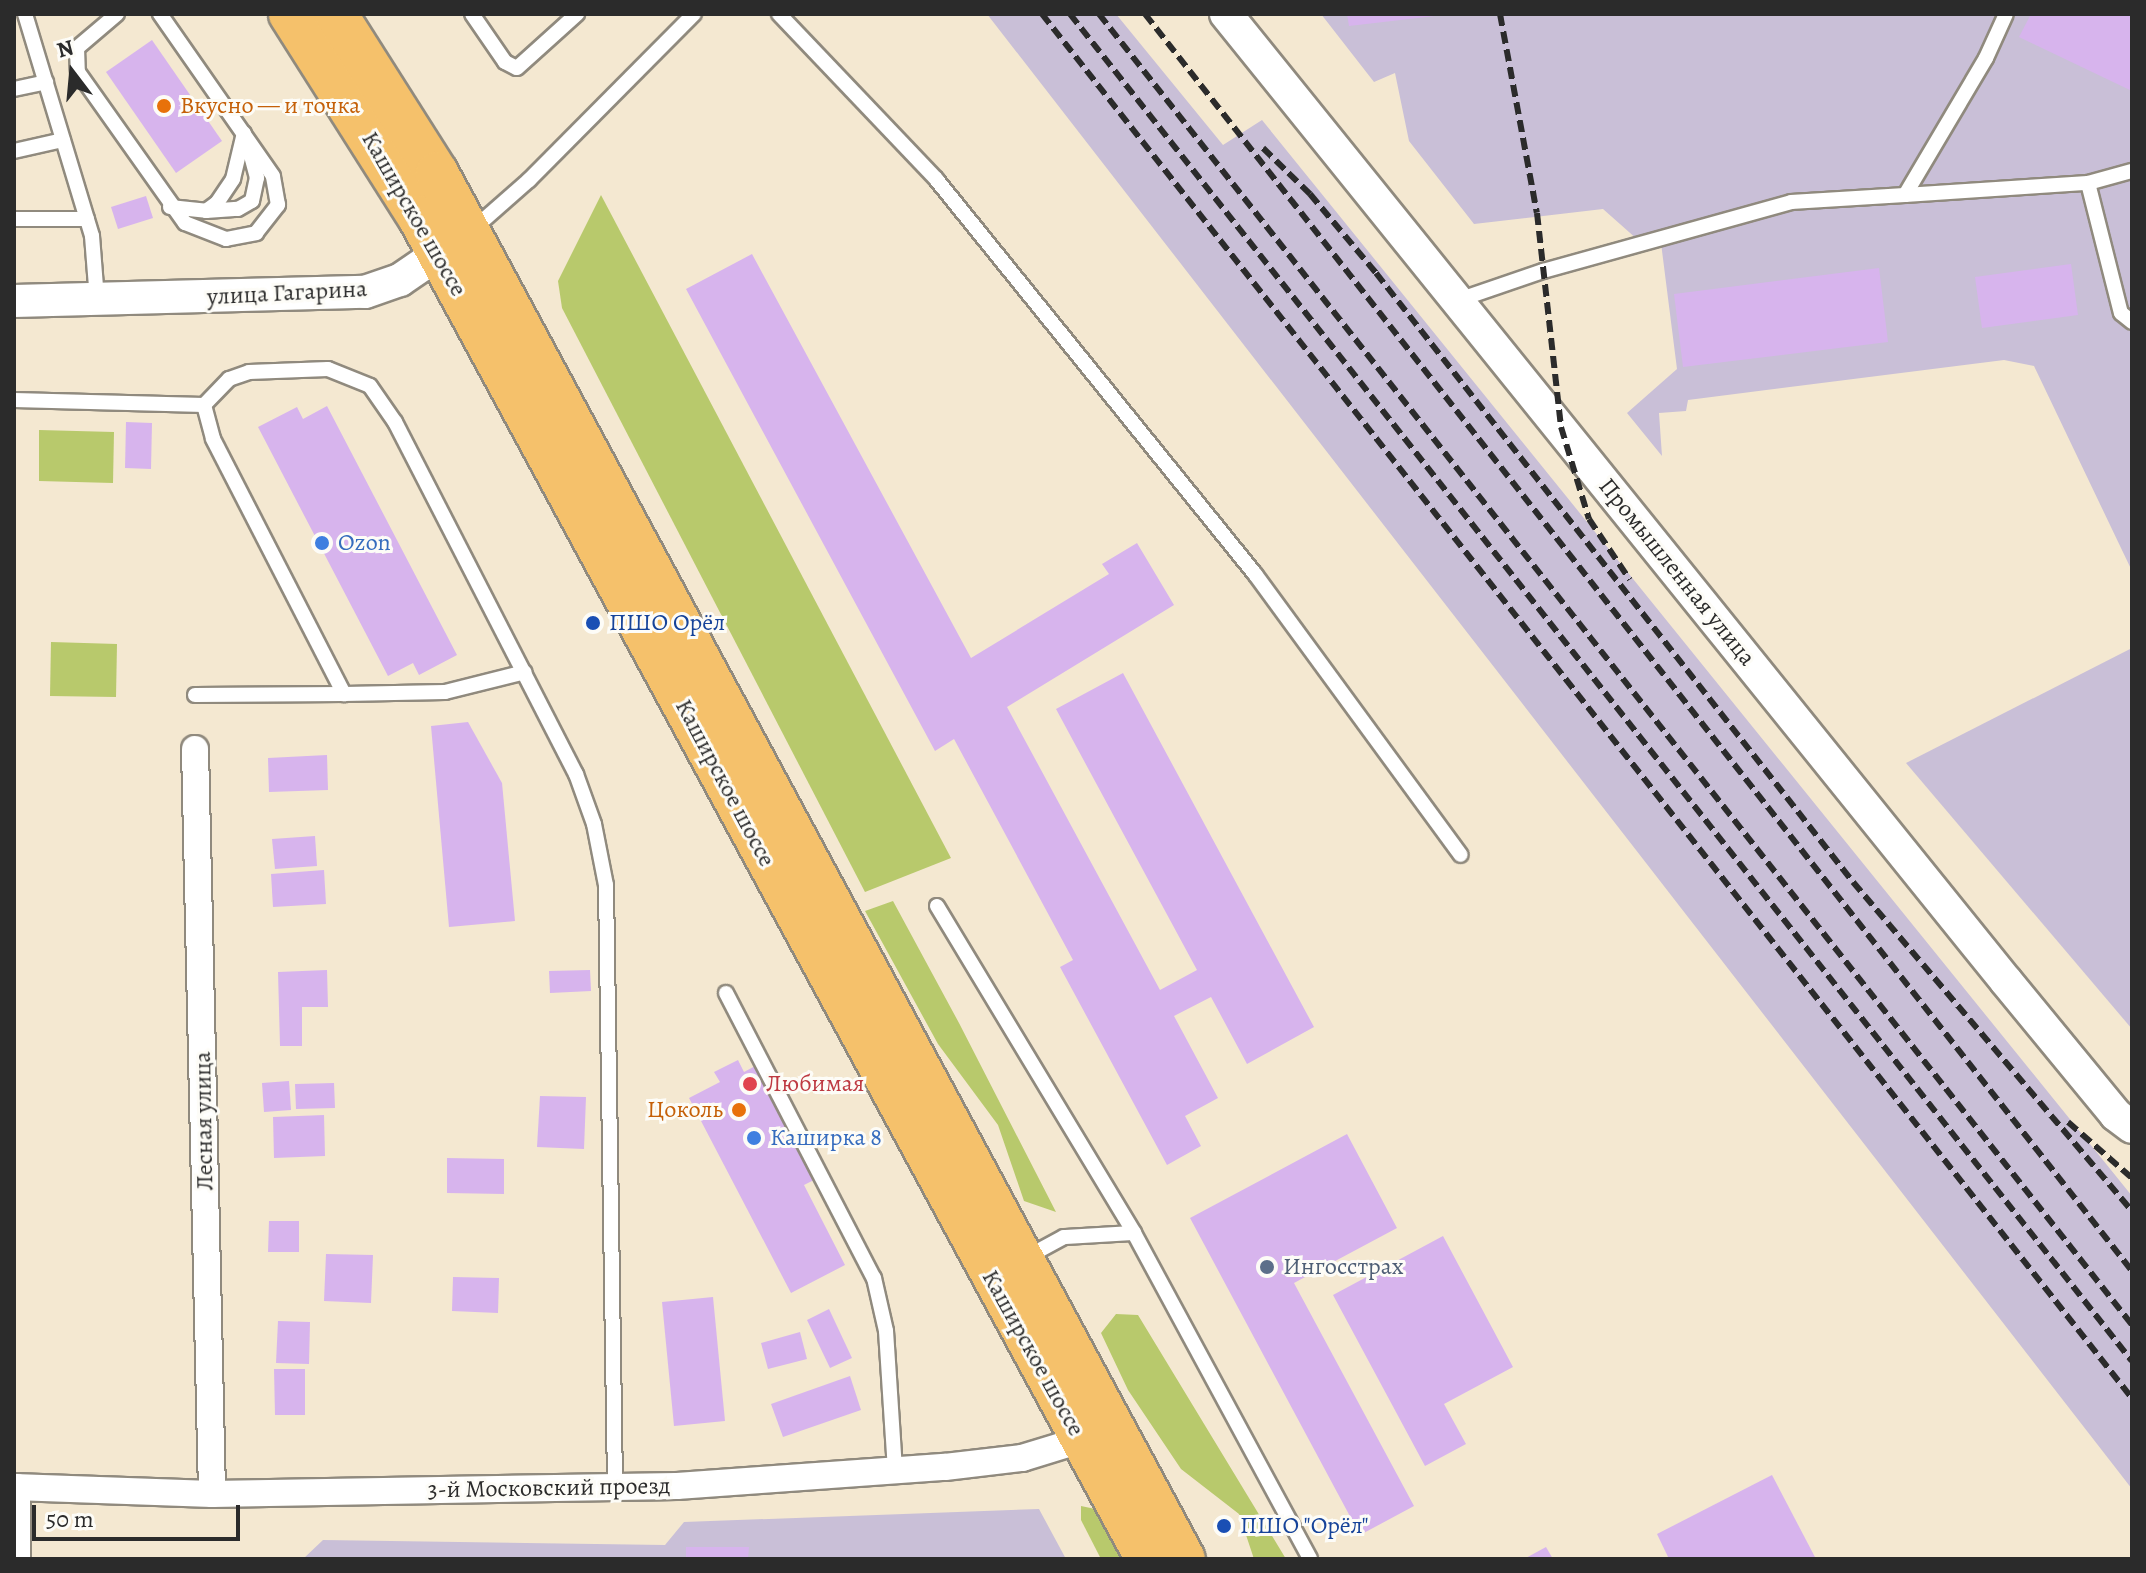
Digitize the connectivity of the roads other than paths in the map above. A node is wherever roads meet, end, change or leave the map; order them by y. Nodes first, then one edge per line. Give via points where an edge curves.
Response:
1 (117, 14) edge
2 (160, 14) edge
3 (290, 14) edge
4 (336, 14) edge
5 (472, 14) edge
6 (577, 14) edge
7 (694, 14) edge
8 (779, 14) edge
9 (1226, 14) edge
10 (2006, 14) edge
11 (562, 20) edge
12 (22, 23) edge
13 (46, 82) junction
14 (14, 89) edge
15 (244, 133) junction
16 (63, 140) junction
17 (14, 151) edge
18 (2132, 171) edge
19 (2088, 183) junction
20 (1905, 195) junction
21 (170, 207) junction
22 (206, 211) junction
23 (14, 219) edge
24 (87, 219) junction
25 (454, 243) junction
26 (97, 299) junction
27 (14, 301) edge
28 (1458, 301) junction
29 (2132, 322) edge
30 (14, 400) edge
31 (204, 405) junction
32 (525, 672) junction
33 (344, 694) junction
34 (195, 695) dead end
35 (195, 749) dead end
36 (1461, 855) dead end
37 (937, 906) dead end
38 (726, 993) dead end
39 (2132, 1127) edge
40 (1134, 1233) junction
41 (1020, 1261) junction
42 (1081, 1440) junction
43 (895, 1471) junction
44 (15, 1487) edge
45 (615, 1488) junction
46 (212, 1494) junction
47 (17, 1559) edge
48 (1147, 1559) edge
49 (1184, 1559) edge
50 (1310, 1559) edge

1 - 21 lane via 80,43 74,62
2 - 15 lane
3 - 25 main road, Каширское шоссе
4 - 25 main road, Каширское шоссе
5 - 11 lane via 505,62 517,68
6 - 11 lane
7 - 25 lane, улица Гагарина via 529,180
8 - 36 lane via 936,179 1255,574
9 - 28 street, Промышленная улица
10 - 20 lane
12 - 13 lane
13 - 14 lane
13 - 16 lane
15 - 21 lane via 278,190 275,213 263,229 237,239 215,237 185,223
15 - 22 lane via 229,188
15 - 22 lane via 256,169 256,194 238,209
16 - 17 lane
16 - 24 lane
18 - 19 lane
19 - 20 lane
19 - 29 lane via 2121,313
20 - 28 lane via 1791,202 1543,271
21 - 22 lane
23 - 24 lane
24 - 26 lane via 96,257
25 - 26 street, улица Гагарина via 392,284 365,292
25 - 41 main road, Каширское шоссе
25 - 42 main road, Каширское шоссе
26 - 27 street, улица Гагарина
28 - 39 street, Промышленная улица via 2076,1067
30 - 31 lane
31 - 32 lane via 229,379 259,370 338,370 370,386 395,422
31 - 33 lane via 213,439
32 - 33 lane via 459,691
32 - 45 lane via 576,774 594,824 606,885
33 - 34 lane
35 - 46 street, Лесная улица
37 - 40 lane
38 - 43 lane via 874,1278 886,1331
40 - 41 lane via 1064,1237
40 - 50 lane
41 - 49 main road, Каширское шоссе
42 - 43 street, 3-й Московский проезд via 1022,1458
42 - 48 main road, Каширское шоссе
43 - 45 street, 3-й Московский проезд
44 - 46 street, 3-й Московский проезд
44 - 47 street
45 - 46 street, 3-й Московский проезд

